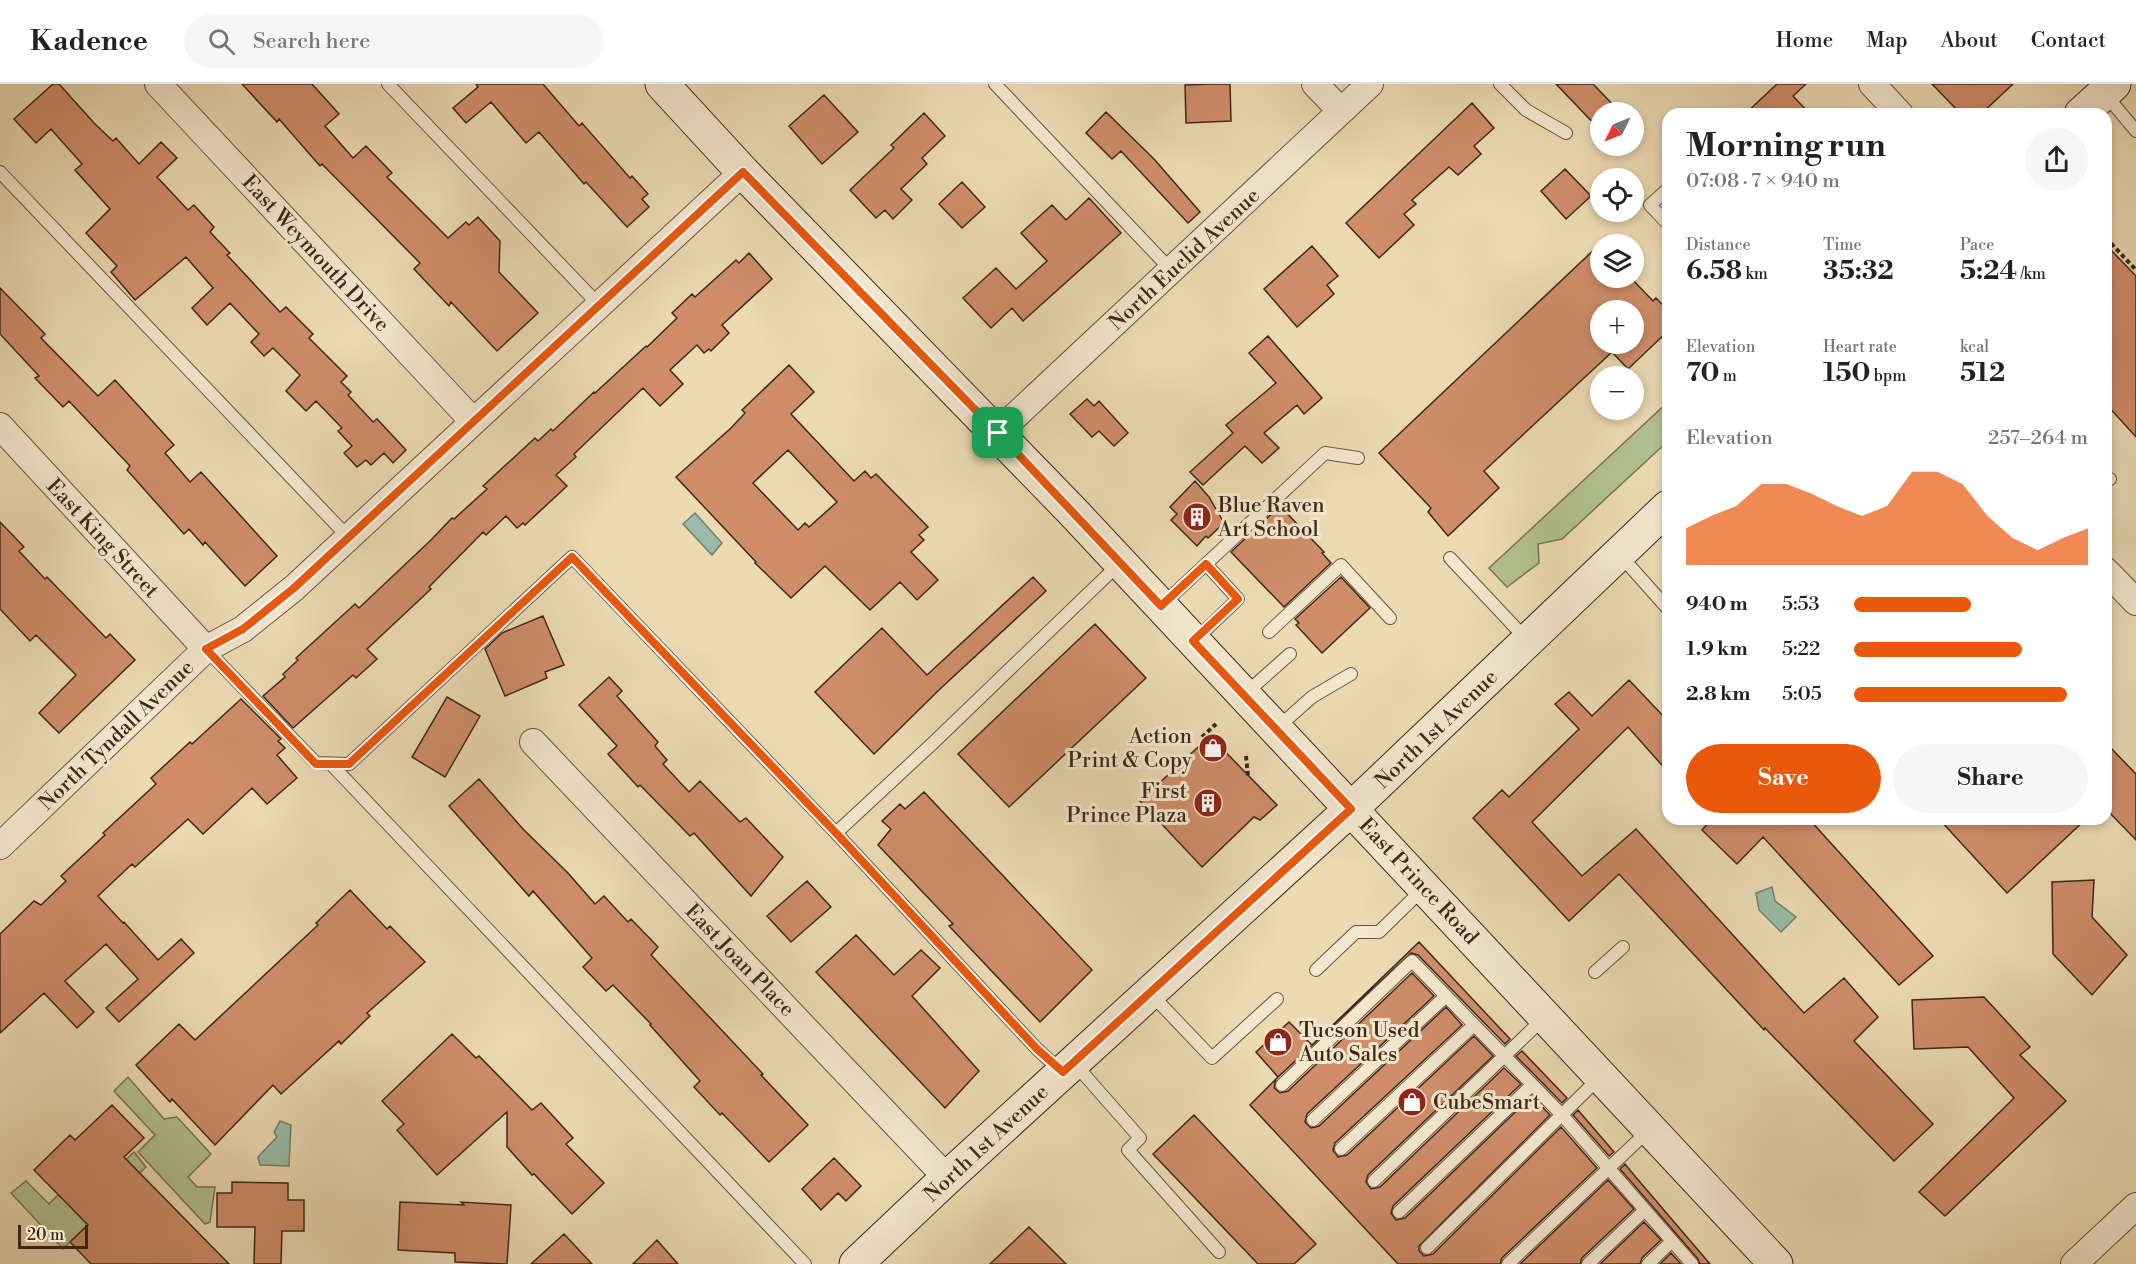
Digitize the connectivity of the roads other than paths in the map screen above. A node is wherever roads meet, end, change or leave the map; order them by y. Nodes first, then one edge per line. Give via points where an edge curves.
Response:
1 (158, 84) edge
2 (388, 84) edge
3 (662, 84) edge
4 (995, 84) edge
5 (1315, 84) edge
6 (1370, 84) edge
7 (1500, 84) edge
8 (1872, 84) edge
9 (2100, 97) edge
10 (1894, 108) edge
11 (1341, 111) junction
12 (2136, 130) edge
13 (1566, 133) dead end
14 (0, 172) edge
15 (743, 172) junction
16 (1662, 194) edge
17 (1662, 218) edge
18 (1172, 270) junction
19 (599, 305) junction
20 (473, 421) junction
21 (0, 426) edge
22 (998, 433) junction
23 (1358, 458) dead end
24 (1662, 513) edge
25 (349, 538) junction
26 (1619, 554) junction
27 (1450, 558) dead end
28 (1120, 563) junction
29 (1206, 564) junction
30 (2112, 577) edge
31 (1662, 602) edge
32 (2136, 602) edge
33 (1161, 606) junction
34 (1390, 618) dead end
35 (1269, 632) dead end
36 (1193, 641) junction
37 (1528, 641) junction
38 (206, 649) junction
39 (1290, 654) dead end
40 (1351, 674) dead end
41 (1244, 695) junction
42 (1276, 729) junction
43 (532, 742) dead end
44 (331, 764) junction
45 (1351, 809) junction
46 (836, 833) junction
47 (0, 846) edge
48 (1424, 888) junction
49 (1623, 947) dead end
50 (1316, 970) dead end
51 (1595, 972) dead end
52 (1150, 993) junction
53 (1446, 996) junction
54 (1276, 999) dead end
55 (1545, 1017) junction
56 (1474, 1025) junction
57 (1504, 1056) junction
58 (1068, 1067) junction
59 (1601, 1077) junction
60 (1282, 1085) dead end
61 (1532, 1085) junction
62 (1562, 1115) junction
63 (1313, 1120) dead end
64 (1649, 1129) junction
65 (1341, 1149) dead end
66 (1608, 1168) junction
67 (947, 1178) junction
68 (1374, 1181) dead end
69 (2136, 1206) edge
70 (1400, 1212) dead end
71 (1646, 1212) junction
72 (1672, 1241) junction
73 (1427, 1248) dead end
74 (1219, 1252) dead end
75 (805, 1264) edge
76 (856, 1264) edge
77 (1508, 1264) edge
78 (1588, 1264) edge
79 (1648, 1264) edge
80 (1692, 1264) edge
81 (1776, 1264) edge
82 (2074, 1264) edge

1 - 20 street, East Weymouth Drive
2 - 19 lane
3 - 15 main road, East Prince Road
4 - 18 lane
5 - 11 street
6 - 11 street, North Euclid Avenue
7 - 13 lane via 1526,110
8 - 10 street
9 - 12 lane
11 - 18 street, North Euclid Avenue
14 - 25 lane
15 - 19 street, North Tyndall Avenue
15 - 22 main road, East Prince Road
16 - 17 lane via 1650,205
18 - 22 street, North Euclid Avenue
19 - 20 street, North Tyndall Avenue
20 - 25 street, North Tyndall Avenue
21 - 38 street, East King Street
22 - 28 main road, East Prince Road
23 - 29 lane via 1325,453
24 - 26 main road, North 1st Avenue
25 - 38 street, North Tyndall Avenue via 243,629
26 - 31 lane
26 - 37 main road, North 1st Avenue
27 - 37 lane
28 - 33 main road, East Prince Road
28 - 46 lane
29 - 33 lane
29 - 36 lane via 1238,599
30 - 32 street
33 - 36 main road, East Prince Road
34 - 35 lane via 1341,565
36 - 41 main road, East Prince Road
37 - 45 main road, North 1st Avenue
38 - 44 lane via 316,764
38 - 47 street, North Tyndall Avenue
39 - 41 lane
40 - 42 lane via 1312,696
41 - 42 main road, East Prince Road
42 - 45 main road, East Prince Road
43 - 67 street, East Joan Place
44 - 46 lane via 349,764 572,557
44 - 75 lane
45 - 48 main road, East Prince Road
45 - 52 main road, North 1st Avenue
46 - 58 lane via 1029,1041
48 - 50 lane via 1379,932 1356,932
48 - 55 main road, East Prince Road
49 - 51 lane
52 - 54 lane via 1212,1058
52 - 58 main road, North 1st Avenue
53 - 56 lane
53 - 60 lane via 1412,961
53 - 63 lane
55 - 57 lane
55 - 59 main road, East Prince Road
56 - 57 lane
56 - 65 lane
57 - 61 lane
57 - 68 lane
58 - 67 main road, North 1st Avenue
58 - 74 lane via 1140,1138 1128,1150
59 - 62 lane
59 - 64 main road, East Prince Road
61 - 62 lane
61 - 70 lane
62 - 66 lane
62 - 73 lane
64 - 66 lane
64 - 81 main road, East Prince Road
66 - 71 lane
66 - 77 lane
67 - 76 main road, North 1st Avenue
69 - 82 street
71 - 72 lane
71 - 78 lane
72 - 79 lane
72 - 80 lane

